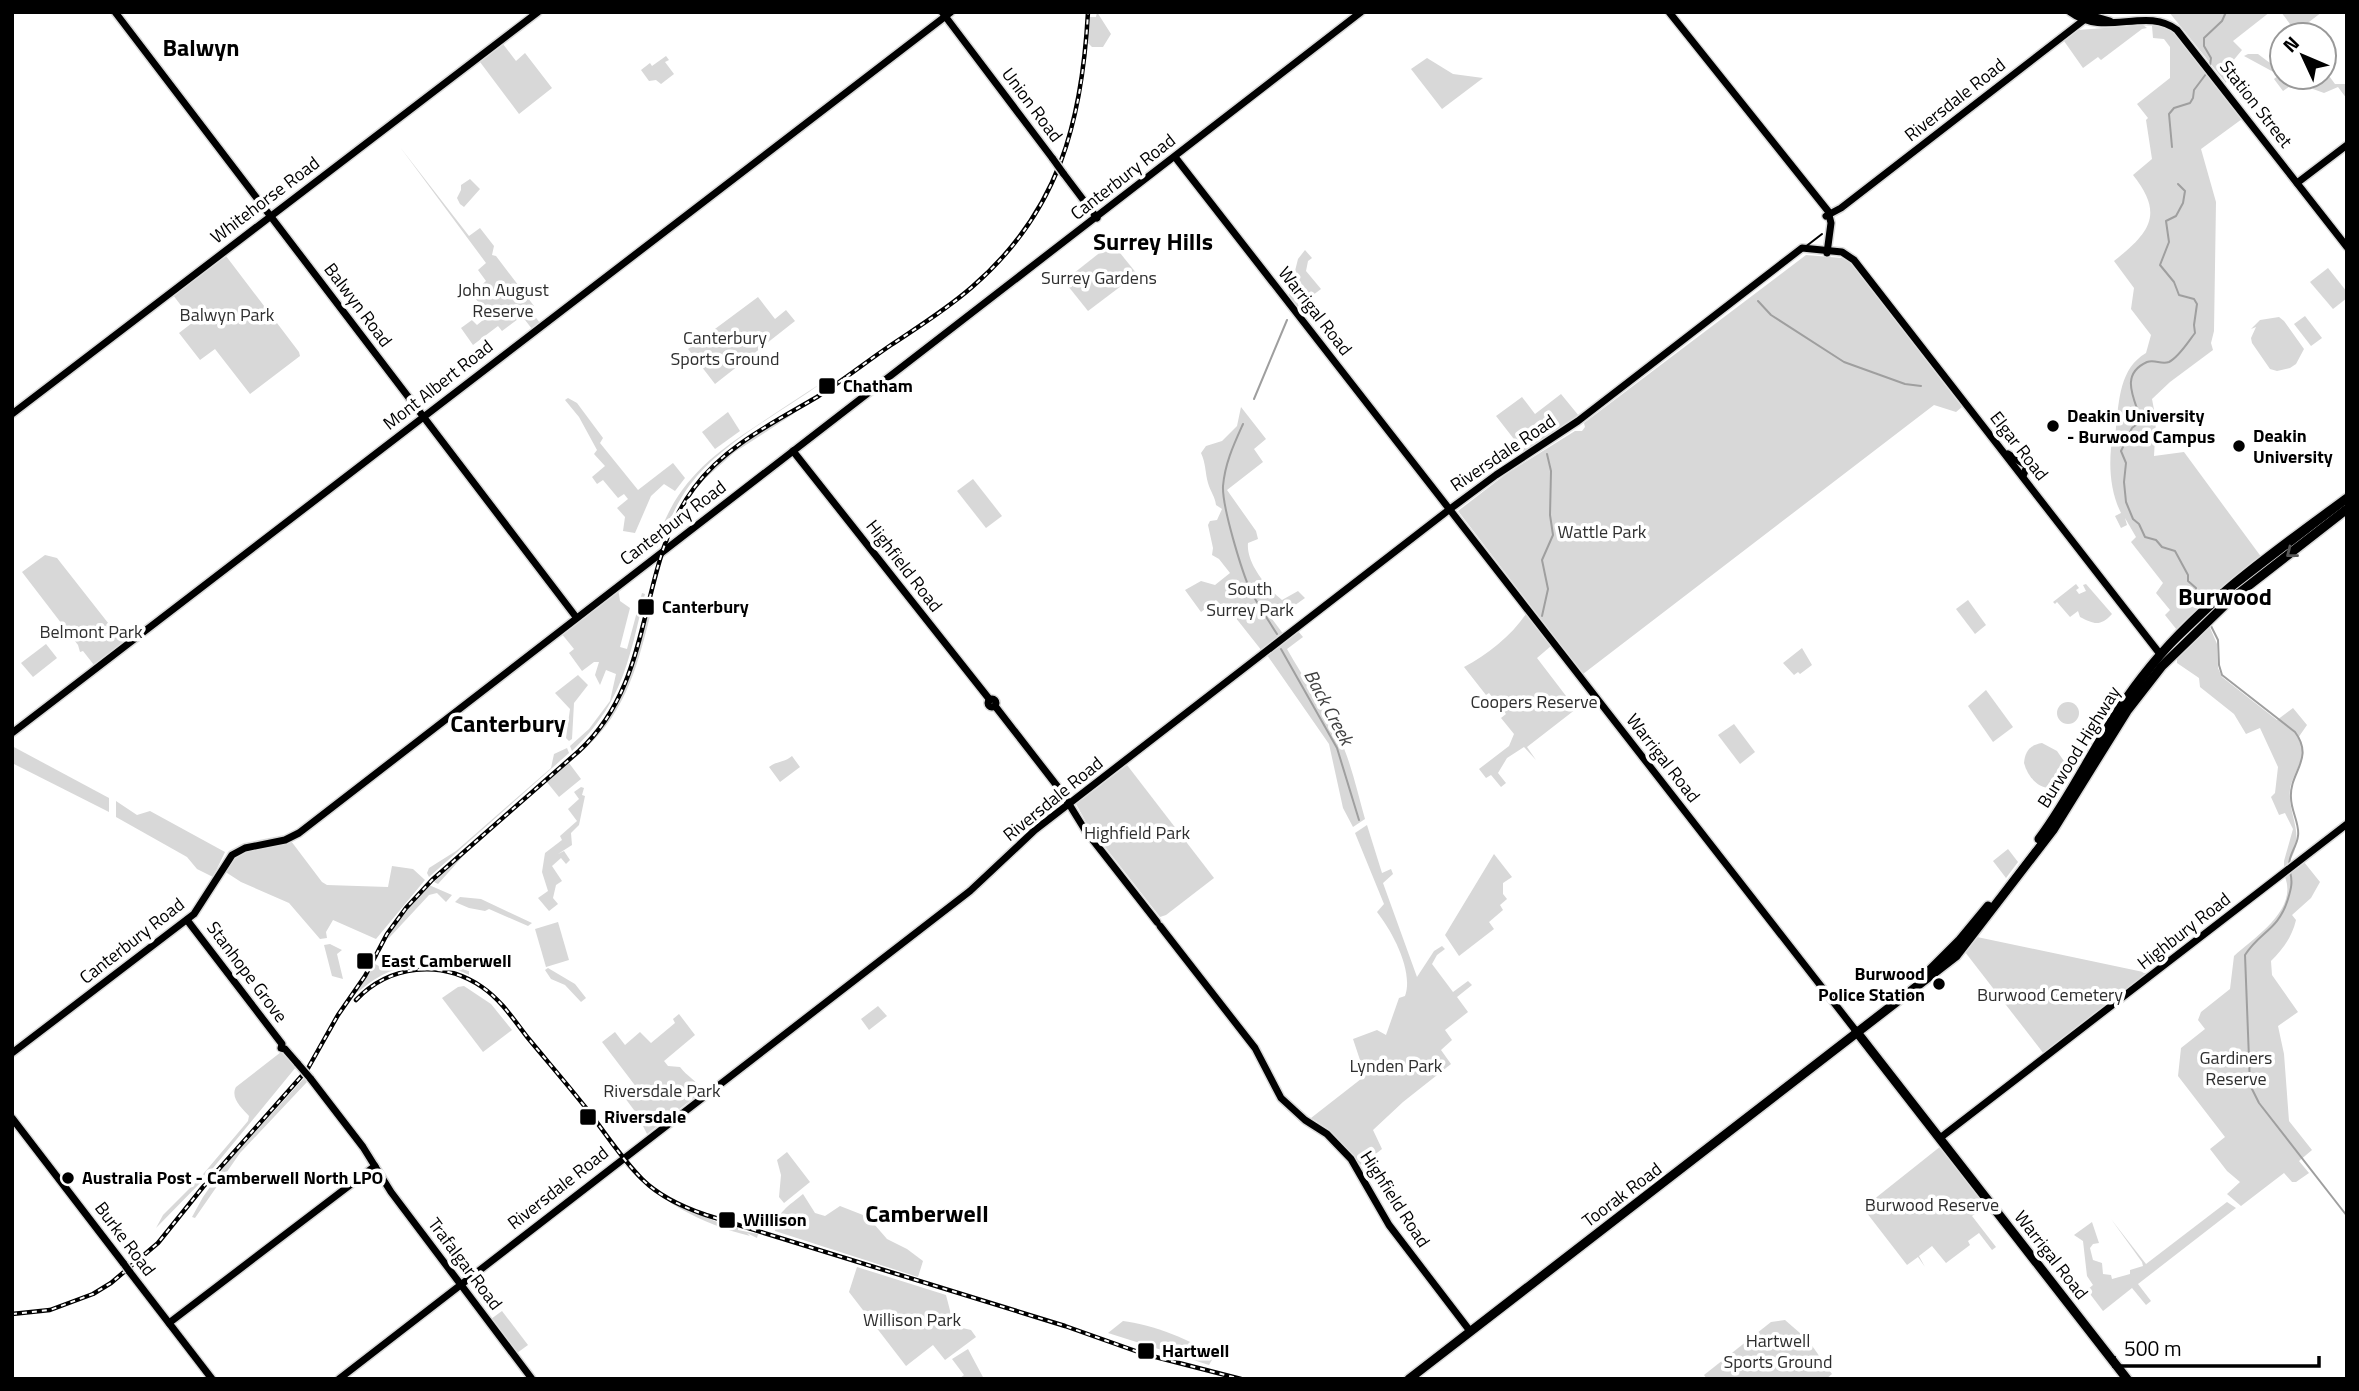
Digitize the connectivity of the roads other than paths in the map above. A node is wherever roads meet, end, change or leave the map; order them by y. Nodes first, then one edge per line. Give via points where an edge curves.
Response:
1 (115, 12) edge
2 (538, 12) edge
3 (1361, 12) edge
4 (1669, 12) edge
5 (2074, 13) edge
6 (946, 14) edge
7 (2086, 18) junction
8 (2118, 23) junction
9 (2101, 24) junction
10 (2073, 29) junction
11 (2347, 145) edge
12 (1175, 157) junction
13 (2297, 183) junction
14 (271, 216) junction
15 (1828, 217) junction
16 (1097, 218) junction
17 (2347, 247) edge
18 (1825, 248) junction
19 (12, 414) edge
20 (423, 416) junction
21 (793, 451) junction
22 (2004, 452) junction
23 (2023, 476) junction
24 (2347, 498) edge
25 (1450, 509) junction
26 (2347, 509) edge
27 (2270, 562) junction
28 (576, 617) junction
29 (2164, 654) junction
30 (12, 733) edge
31 (2075, 797) junction
32 (1069, 804) junction
33 (2061, 804) junction
34 (2347, 824) edge
35 (2051, 827) junction
36 (1993, 905) junction
37 (187, 920) junction
38 (1980, 928) junction
39 (1966, 933) junction
40 (1957, 950) junction
41 (1856, 1033) junction
42 (12, 1053) edge
43 (12, 1118) edge
44 (1940, 1138) junction
45 (375, 1166) junction
46 (460, 1284) junction
47 (169, 1323) junction
48 (1470, 1331) junction
49 (212, 1379) edge
50 (339, 1379) edge
51 (532, 1379) edge
52 (1409, 1379) edge
53 (2127, 1379) edge

1 - 14 main road, Balwyn Road
2 - 14 main road, Whitehorse Road
3 - 12 main road, Canterbury Road
4 - 15 main road
5 - 7 main road, Station Street
5 - 10 main road
6 - 16 main road, Union Road, bridge
6 - 20 main road, Mont Albert Road
7 - 8 main road, Station Street
7 - 9 main road, Station Street
7 - 10 main road, Riversdale Road
8 - 9 main road, Station Street
8 - 13 main road, Station Street via 2155,21 2181,33
9 - 10 main road
10 - 15 main road, Riversdale Road
11 - 13 main road
12 - 16 main road, Canterbury Road
12 - 25 main road, Warrigal Road
13 - 17 main road, Station Street
14 - 19 main road, Whitehorse Road
14 - 20 main road, Balwyn Road
15 - 18 main road
16 - 21 main road, Canterbury Road
18 - 22 main road, Elgar Road via 1852,258
18 - 25 main road, Riversdale Road via 1794,254 1578,421
20 - 28 main road, Balwyn Road
20 - 30 main road, Mont Albert Road
21 - 28 main road, Canterbury Road
21 - 32 main road, Highfield Road
22 - 23 main road, Elgar Road
22 - 23 main road via 2027,461
23 - 29 main road, Elgar Road
24 - 27 highway, Burwood Highway
25 - 32 main road, Riversdale Road
25 - 41 main road, Warrigal Road
26 -> 27 highway, Burwood Highway
27 - 29 highway, Burwood Highway
28 - 37 main road, Canterbury Road via 299,833 241,849 223,865
29 - 31 highway, Burwood Highway
29 - 33 highway, Burwood Highway via 2118,711
31 - 33 highway
31 - 35 highway, Burwood Highway
32 - 46 main road, Riversdale Road via 970,891
32 - 48 main road, Highfield Road via 1255,1048 1281,1098 1351,1159 1389,1225
33 - 35 highway, Burwood Highway
34 - 44 main road, Highbury Road
35 - 36 highway, Burwood Highway
36 - 38 highway, Burwood Highway
36 - 39 highway, Burwood Highway
37 - 42 main road, Canterbury Road
37 - 45 main road, Stanhope Grove, bridge
38 - 39 highway
38 - 40 highway, Burwood Highway
39 - 40 highway, Burwood Highway
40 - 41 highway, Burwood Highway
41 - 44 highway, Warrigal Road
41 - 48 highway, Toorak Road
43 - 47 main road, Burke Road
44 - 53 highway, Warrigal Road
45 - 46 main road, Trafalgar Road
45 - 47 main road
46 - 50 main road, Riversdale Road
46 - 51 main road, Trafalgar Road
47 - 49 main road, Burke Road
48 - 52 highway, Toorak Road

